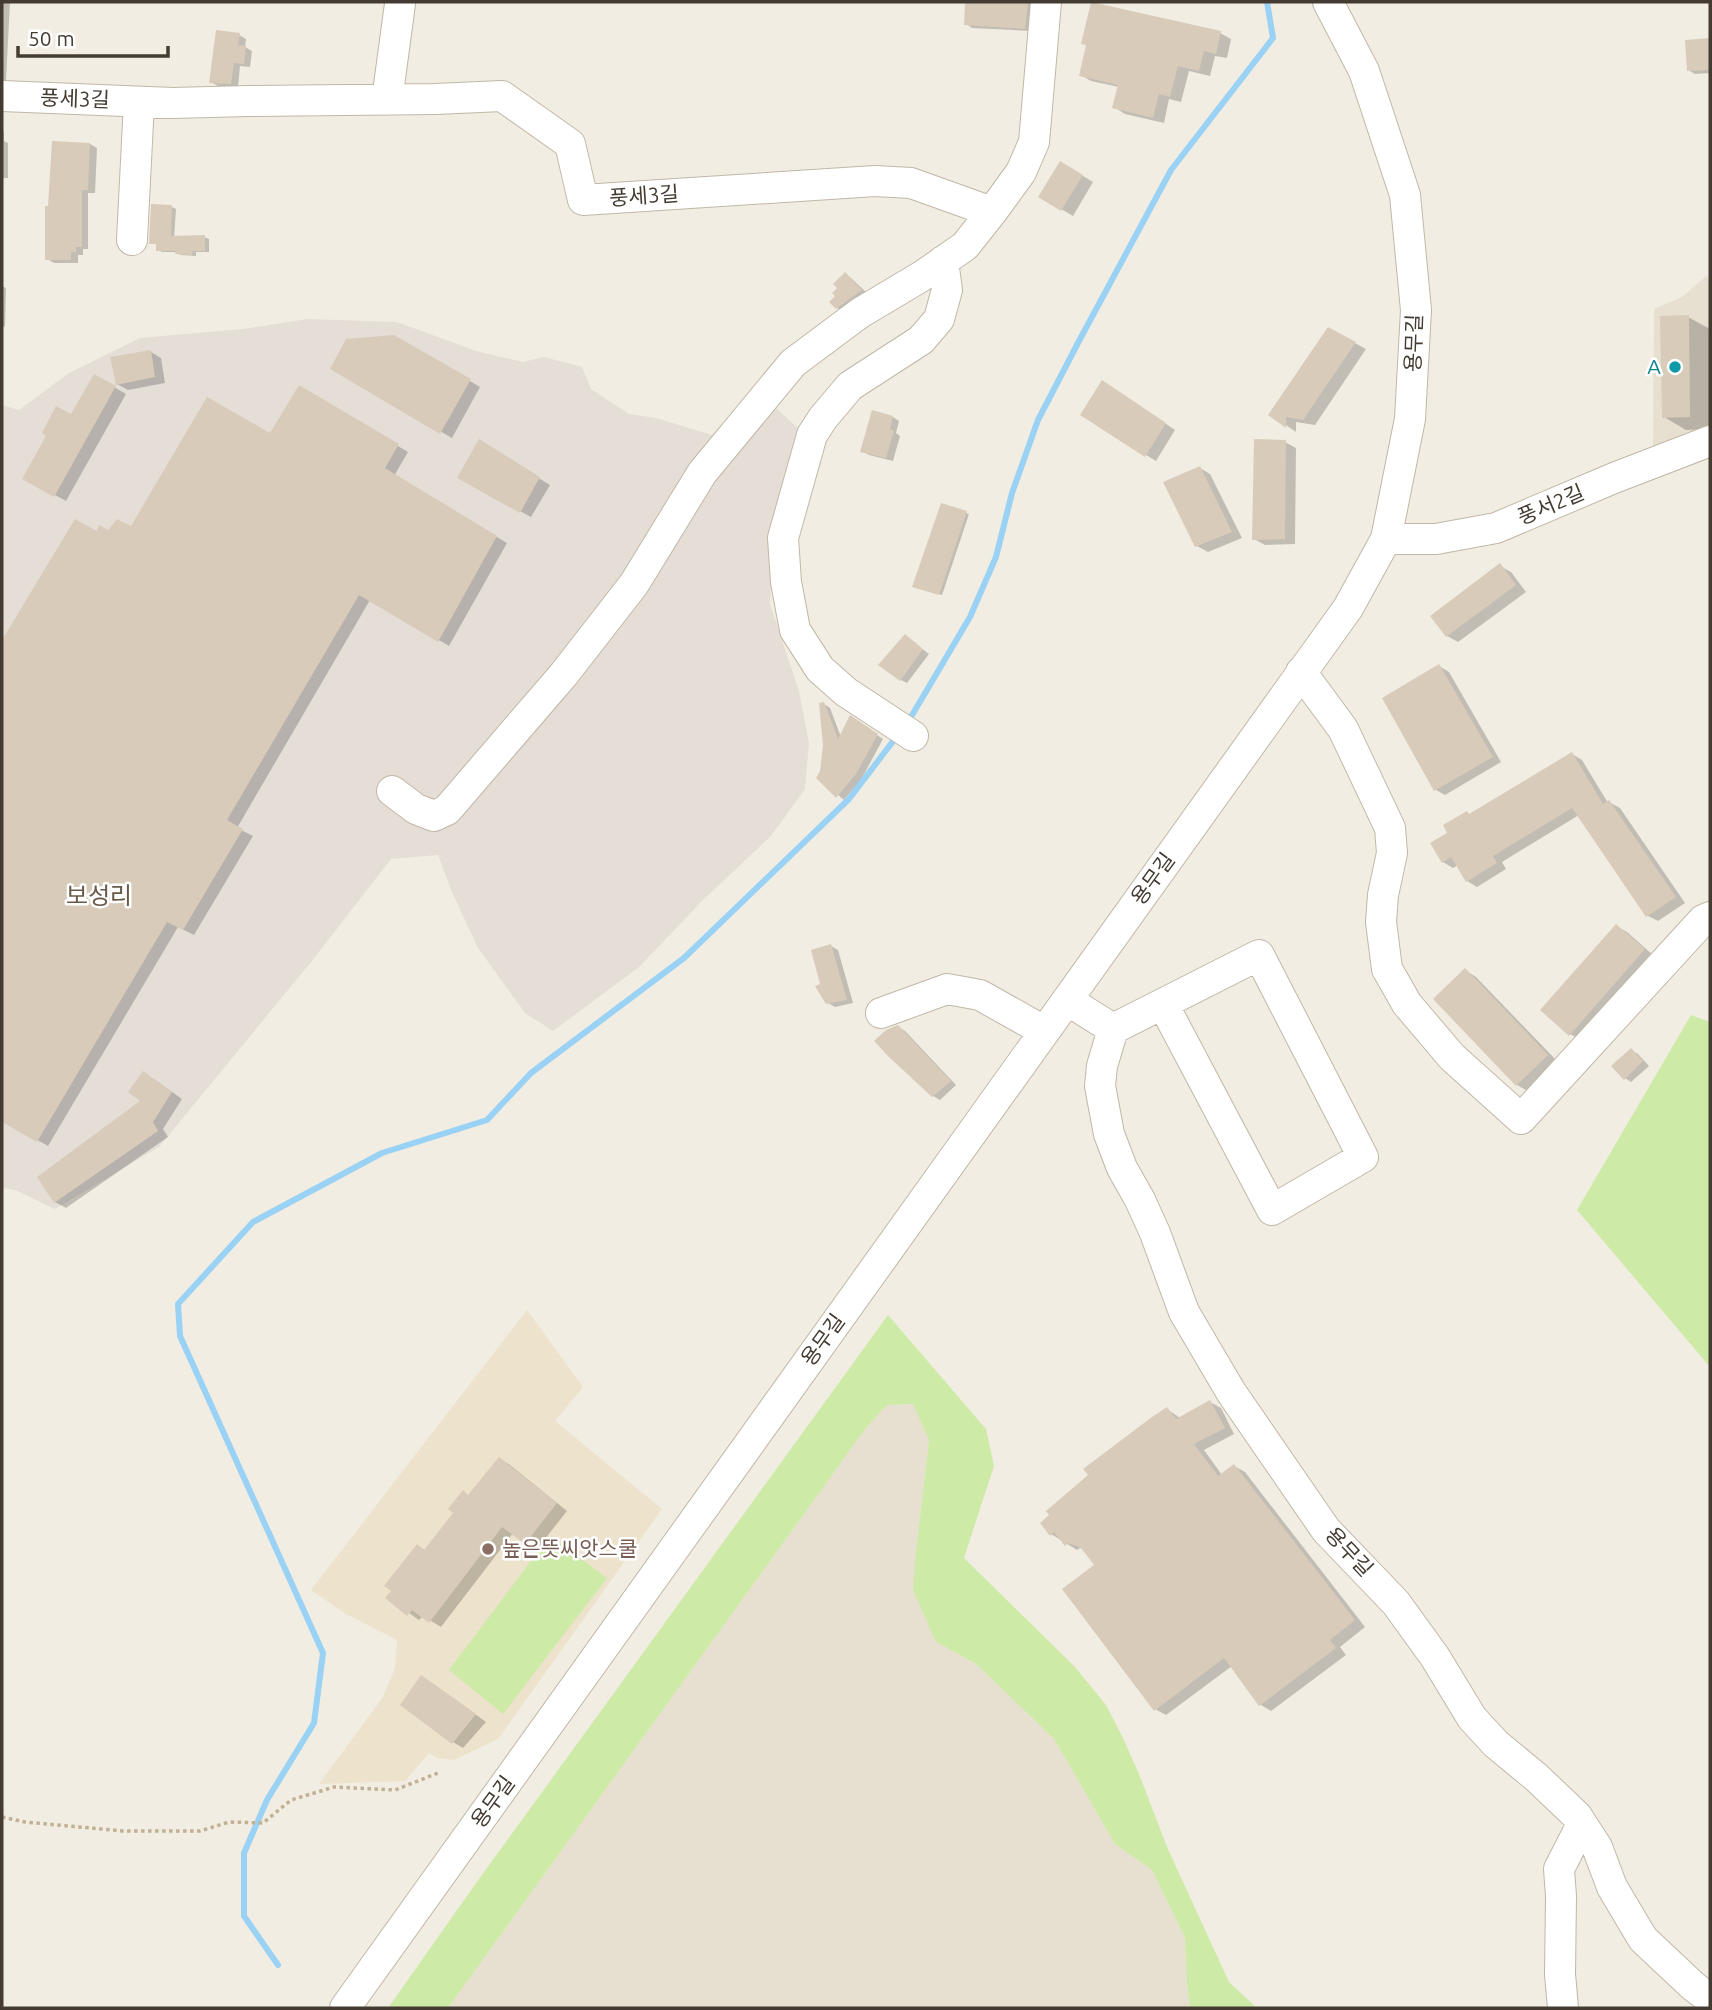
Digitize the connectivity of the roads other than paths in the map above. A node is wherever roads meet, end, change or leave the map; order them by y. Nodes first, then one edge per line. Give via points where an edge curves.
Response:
1 (1046, 2) edge
2 (1328, 2) edge
3 (400, 4) dead end
4 (2, 96) edge
5 (387, 100) junction
6 (139, 102) junction
7 (992, 212) junction
8 (132, 240) dead end
9 (943, 261) junction
10 (1710, 441) edge
11 (1386, 539) junction
12 (1301, 673) junction
13 (903, 729) dead end
14 (392, 791) dead end
15 (1710, 917) edge
16 (1067, 1000) junction
17 (1163, 1003) junction
18 (881, 1013) dead end
19 (1113, 1029) junction
20 (1044, 1031) junction
21 (1582, 1824) junction
22 (1710, 1999) edge
23 (345, 2008) edge
24 (1563, 2008) edge

1 - 7 street via 1034,142 1021,172
2 - 11 street, 용무길 via 1364,72 1405,195 1416,310 1410,419
3 - 5 street
4 - 6 street, 풍세3길
5 - 6 street, 풍세3길
5 - 7 street, 풍세3길 via 502,96 570,144 583,200 875,181 911,183
6 - 8 street
7 - 9 street via 965,246
9 - 13 street via 947,290 939,319 921,340 850,386 812,435 783,538 795,630 820,669
9 - 14 street via 860,313 793,363 702,473 634,584 447,810 434,816
10 - 11 street, 풍서2길 via 1496,528 1436,539
11 - 12 street, 용무길 via 1348,608
12 - 15 street via 1343,729 1390,828 1392,853 1381,922 1387,969 1407,1004 1452,1057 1521,1119
12 - 16 street, 용무길
16 - 19 street
16 - 20 street, 용무길
17 - 17 street via 1259,955 1363,1157 1272,1210
17 - 19 street
18 - 20 street via 947,989 980,995
19 - 21 street, 용무길 via 1100,1086 1109,1134 1155,1233 1184,1312 1231,1392 1326,1530 1396,1603 1472,1718
20 - 23 street, 용무길
21 - 22 street, 용무길 via 1643,1939
21 - 24 street via 1559,1869

